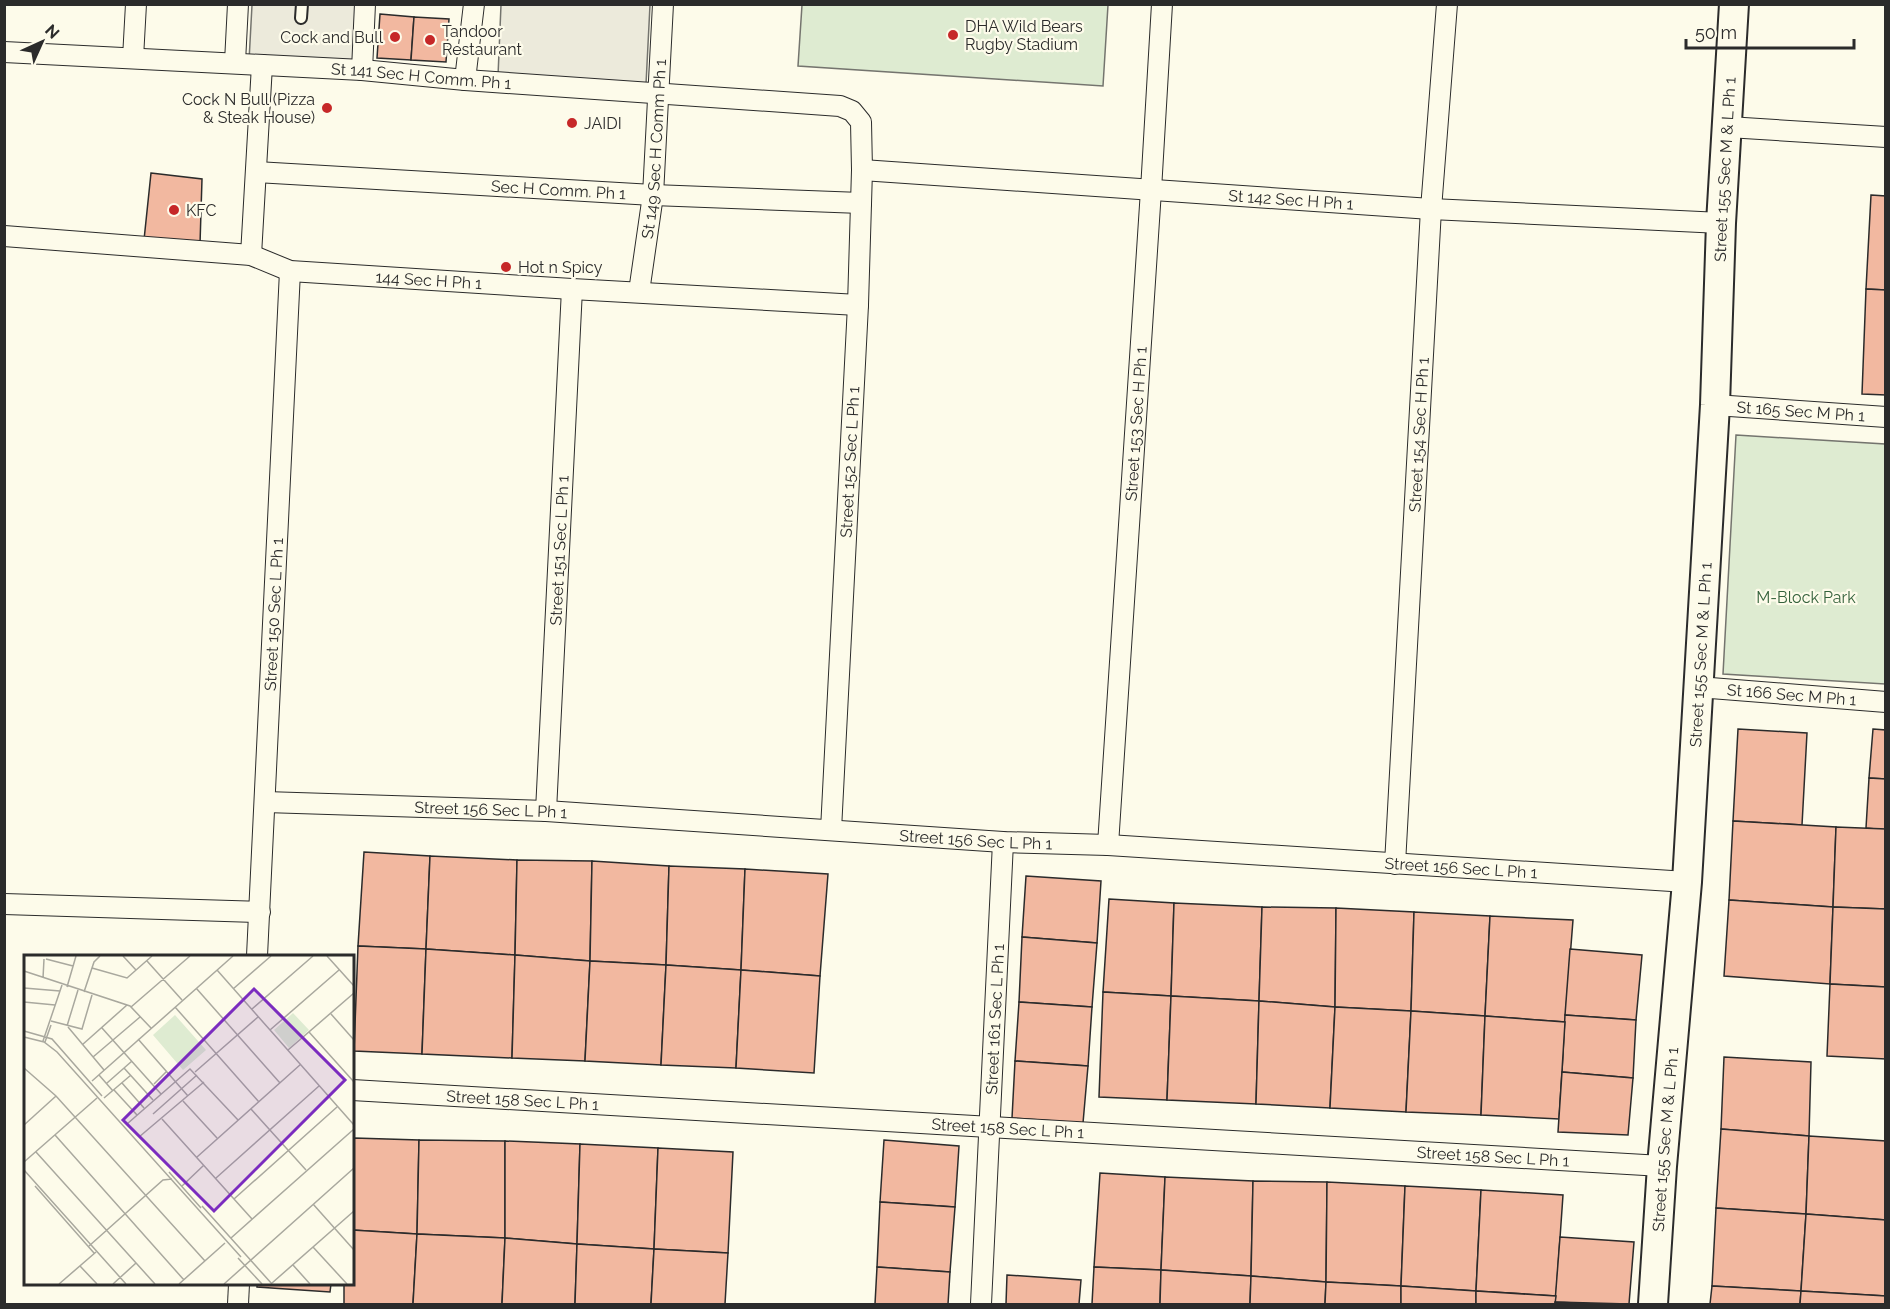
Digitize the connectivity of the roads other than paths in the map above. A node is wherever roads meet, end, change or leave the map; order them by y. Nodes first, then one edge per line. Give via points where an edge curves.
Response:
1 (136, 4) edge
2 (238, 4) edge
3 (302, 4) edge
4 (365, 4) edge
5 (474, 4) edge
6 (663, 4) edge
7 (1162, 4) edge
8 (1447, 4) edge
9 (1734, 4) edge
10 (301, 18) dead end
11 (4, 52) edge
12 (133, 58) junction
13 (235, 62) junction
14 (262, 64) junction
15 (362, 70) junction
16 (465, 80) junction
17 (657, 92) junction
18 (840, 105) joint
19 (1728, 127) junction
20 (1886, 136) edge
21 (862, 170) junction
22 (256, 172) junction
23 (1151, 190) junction
24 (653, 195) junction
25 (861, 203) junction
26 (1431, 209) junction
27 (1721, 223) junction
28 (4, 236) edge
29 (251, 255) junction
30 (290, 271) junction
31 (572, 289) junction
32 (639, 292) junction
33 (858, 304) junction
34 (1715, 405) junction
35 (1886, 417) edge
36 (1698, 687) junction
37 (1886, 702) edge
38 (265, 802) junction
39 (546, 811) junction
40 (831, 830) junction
41 (1003, 843) junction
42 (1108, 845) junction
43 (1395, 864) junction
44 (1687, 882) junction
45 (4, 904) edge
46 (260, 912) junction
47 (257, 955) edge
48 (354, 1090) edge
49 (989, 1126) junction
50 (1662, 1166) junction
51 (239, 1285) edge
52 (238, 1305) edge
53 (981, 1305) edge
54 (1653, 1305) edge

1 - 12 street
2 - 13 street
3 - 10 lane
4 - 15 street
5 - 16 street
6 - 17 street, St 149 Sec H Comm Ph 1
7 - 23 street, Street 153 Sec H Ph 1
8 - 26 street, Street 154 Sec H Ph 1
9 - 19 street, Street 155 Sec M & L Ph 1
11 - 12 street, St 141 Sec H Comm. Ph 1
12 - 13 street, St 141 Sec H Comm. Ph 1
13 - 14 street, St 141 Sec H Comm. Ph 1
14 - 15 street, St 141 Sec H Comm. Ph 1
14 - 22 street
15 - 16 street, St 141 Sec H Comm. Ph 1
16 - 17 street, St 141 Sec H Comm. Ph 1
17 - 18 street, St 141 Sec H Comm. Ph 1
17 - 24 street, St 149 Sec H Comm Ph 1
18 - 21 street, Street 152 Sec L Ph 1 via 861,122
19 - 20 street
19 - 27 street, Street 155 Sec M & L Ph 1
21 - 23 street, St 142 Sec H Ph 1
21 - 25 street, Street 152 Sec L Ph 1
22 - 24 street, Sec H Comm. Ph 1
22 - 29 street
23 - 26 street, St 142 Sec H Ph 1
23 - 42 street, Street 153 Sec H Ph 1
24 - 25 street, Sec H Comm. Ph 1
24 - 32 street, St 149 Sec H Comm Ph 1
25 - 33 street, Street 152 Sec L Ph 1
26 - 27 street, St 142 Sec H Ph 1
26 - 43 street, Street 154 Sec H Ph 1
27 - 34 street, Street 155 Sec M & L Ph 1
28 - 29 street, 144 Sec H Ph 1
29 - 30 street, 144 Sec H Ph 1
30 - 31 street, 144 Sec H Ph 1
30 - 38 street, Street 150 Sec L Ph 1
31 - 32 street, 144 Sec H Ph 1
31 - 39 street, Street 151 Sec L Ph 1
32 - 33 street, 144 Sec H Ph 1
33 - 40 street, Street 152 Sec L Ph 1
34 - 35 street, St 165 Sec M Ph 1
34 - 36 street, Street 155 Sec M & L Ph 1
36 - 37 street, St 166 Sec M Ph 1
36 - 44 street, Street 155 Sec M & L Ph 1
38 - 39 street, Street 156 Sec L Ph 1
38 - 46 street, Street 150 Sec L Ph 1
39 - 40 street, Street 156 Sec L Ph 1
40 - 41 street, Street 156 Sec L Ph 1
41 - 42 street, Street 156 Sec L Ph 1
41 - 49 street, Street 161 Sec L Ph 1
42 - 43 street, Street 156 Sec L Ph 1
43 - 44 street, Street 156 Sec L Ph 1
44 - 50 street, Street 155 Sec M & L Ph 1
45 - 46 street
46 - 47 street, Street 150 Sec L Ph 1
48 - 49 street, Street 158 Sec L Ph 1
49 - 50 street, Street 158 Sec L Ph 1
49 - 53 street, Street 161 Sec L Ph 1
50 - 54 street, Street 155 Sec M & L Ph 1
51 - 52 street

